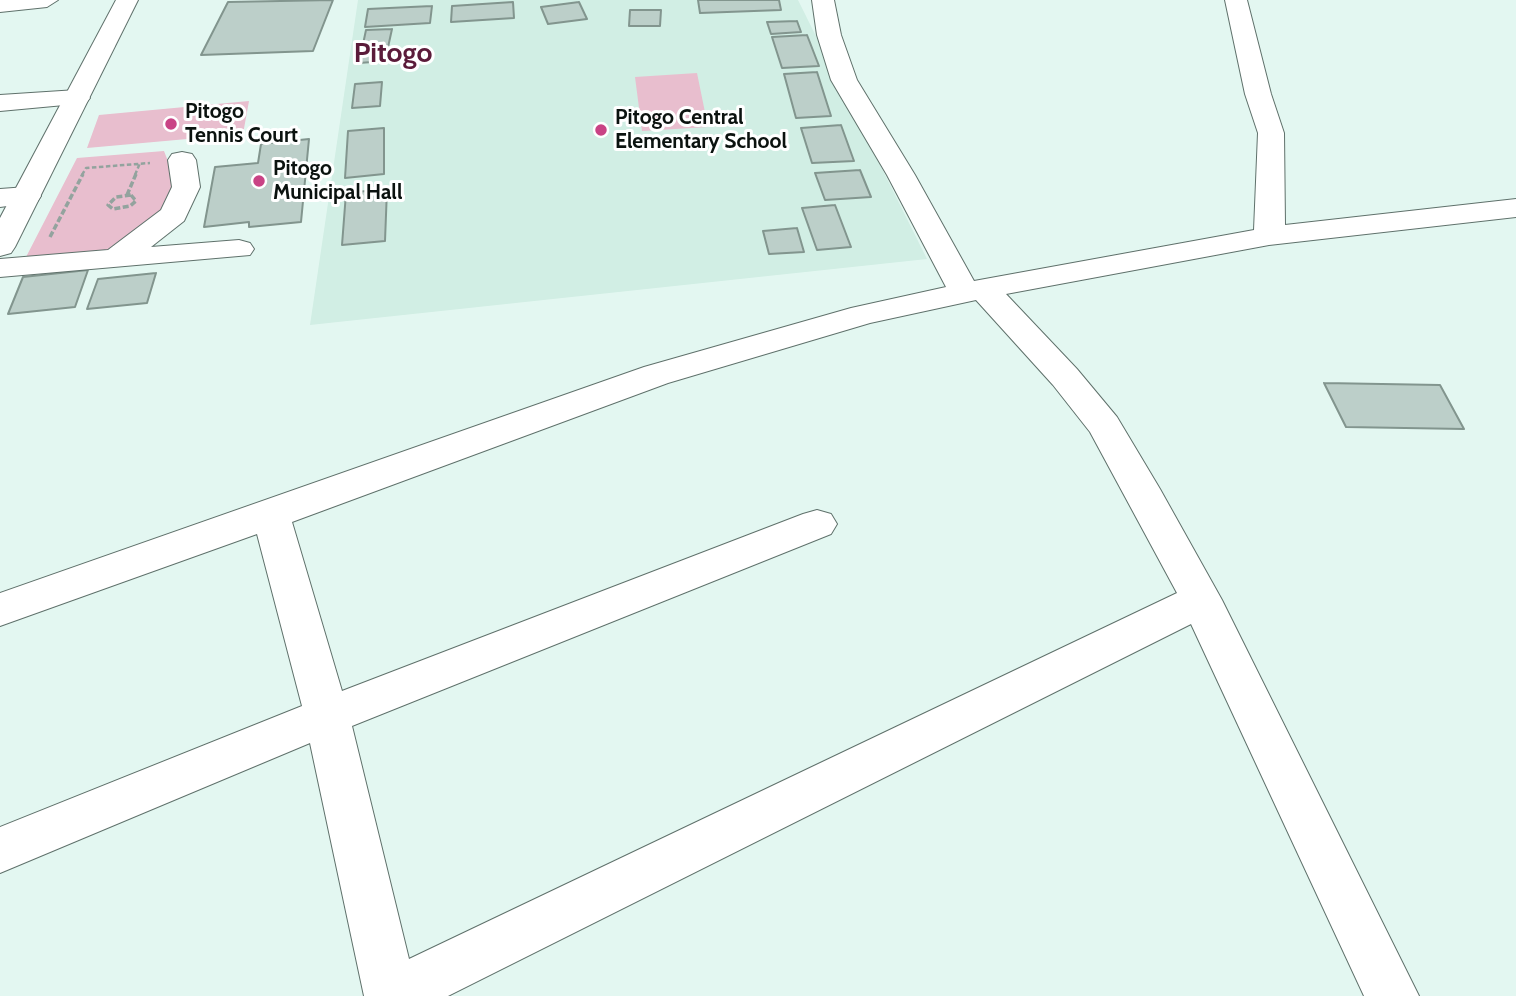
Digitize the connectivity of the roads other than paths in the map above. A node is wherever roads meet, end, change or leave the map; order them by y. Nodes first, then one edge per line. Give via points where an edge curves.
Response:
1 (47, 0) edge
2 (127, 0) edge
3 (824, 0) edge
4 (1236, 0) edge
5 (0, 5) edge
6 (77, 98) junction
7 (0, 103) edge
8 (182, 160) road end
9 (14, 197) edge
10 (1516, 208) edge
11 (1269, 236) junction
12 (0, 247) edge
13 (239, 249) dead end
14 (117, 258) junction
15 (0, 268) edge
16 (974, 291) junction
17 (271, 515) junction
18 (817, 524) dead end
19 (1200, 600) junction
20 (0, 610) edge
21 (327, 716) junction
22 (0, 850) edge
23 (391, 996) edge
24 (1392, 996) edge

1 - 5 street
2 - 6 street
3 - 16 street via 844,80
4 - 11 street via 1271,132
6 - 7 street
6 - 9 street
8 - 14 street via 186,187 174,215
9 - 12 street
10 - 11 street
11 - 16 street
13 - 14 street
14 - 15 street
16 - 17 street via 863,315 656,375
16 - 19 street via 1029,335 1104,426
17 - 20 street
17 - 21 street
18 - 21 street
19 - 23 street
19 - 24 street
21 - 22 street
21 - 23 street

